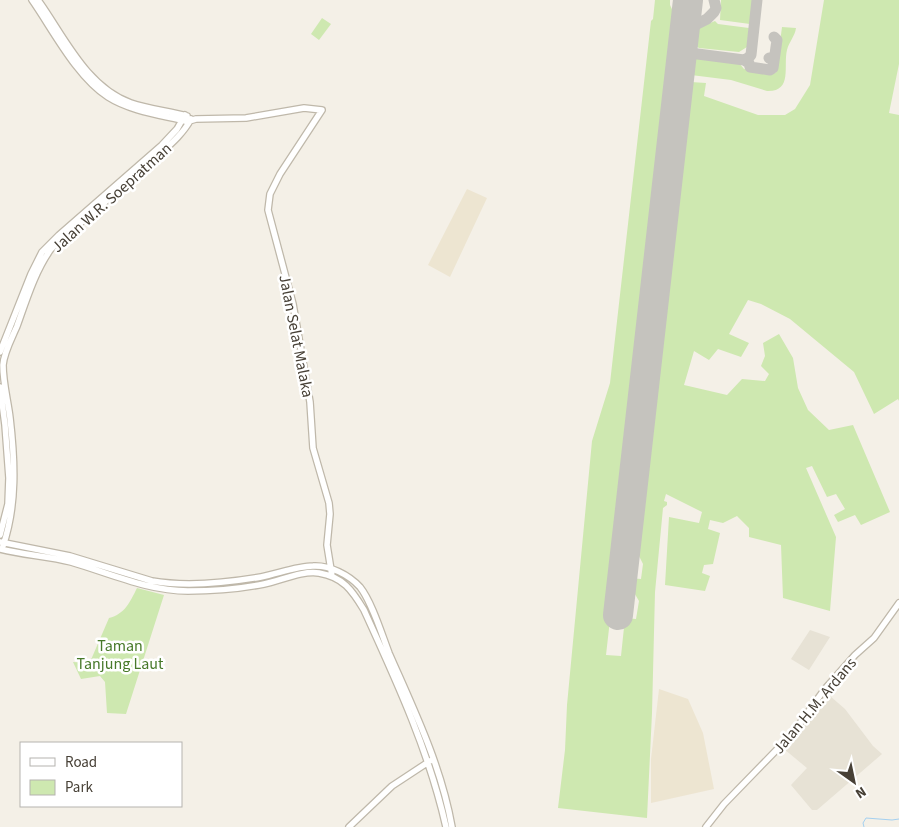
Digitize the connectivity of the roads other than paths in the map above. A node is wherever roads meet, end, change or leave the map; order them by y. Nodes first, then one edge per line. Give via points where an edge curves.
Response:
1 (32, 0) edge
2 (38, 0) edge
3 (189, 118) junction
4 (19, 311) junction
5 (0, 352) edge
6 (2, 361) edge
7 (0, 387) edge
8 (9, 438) junction
9 (2, 527) edge
10 (0, 535) edge
11 (2, 543) edge
12 (1, 550) edge
13 (332, 569) junction
14 (332, 576) junction
15 (899, 603) edge
16 (434, 759) junction
17 (428, 762) junction
18 (349, 827) edge
19 (446, 827) edge
20 (452, 827) edge
21 (706, 827) edge

1 - 3 street via 69,55 101,92 128,106
2 - 3 street via 73,52 106,90 131,103
3 - 4 street, Jalan W.R. Soepratman via 171,144 51,250
3 - 13 street, Jalan Selat Malaka via 246,118 304,108 322,110 280,174 270,194 268,210 294,304 310,402 313,448 329,503 327,545
4 - 5 street, Jalan W.R. Soepratman
4 - 6 street, Jalan W.R. Soepratman
6 - 8 street, Jalan W.R. Soepratman
7 - 8 street, Jalan W.R. Soepratman
8 - 9 street, Jalan W.R. Soepratman via 8,504
8 - 11 street, Jalan W.R. Soepratman via 14,503
9 - 10 street, Jalan W.R. Soepratman
11 - 12 street, Jalan W.R. Soepratman
11 - 13 street via 70,556 152,581 176,584 233,581 312,566
12 - 14 street via 69,562 150,587 175,591 263,584 313,572
13 - 14 street, Jalan Selat Malaka
13 - 16 street via 347,576 363,591
14 - 17 street via 354,593 364,610
15 - 21 street, Jalan H.M. Ardans via 874,638 824,690 792,734 733,793
16 - 17 street
16 - 20 street via 444,787
17 - 18 street via 392,786
17 - 19 street

